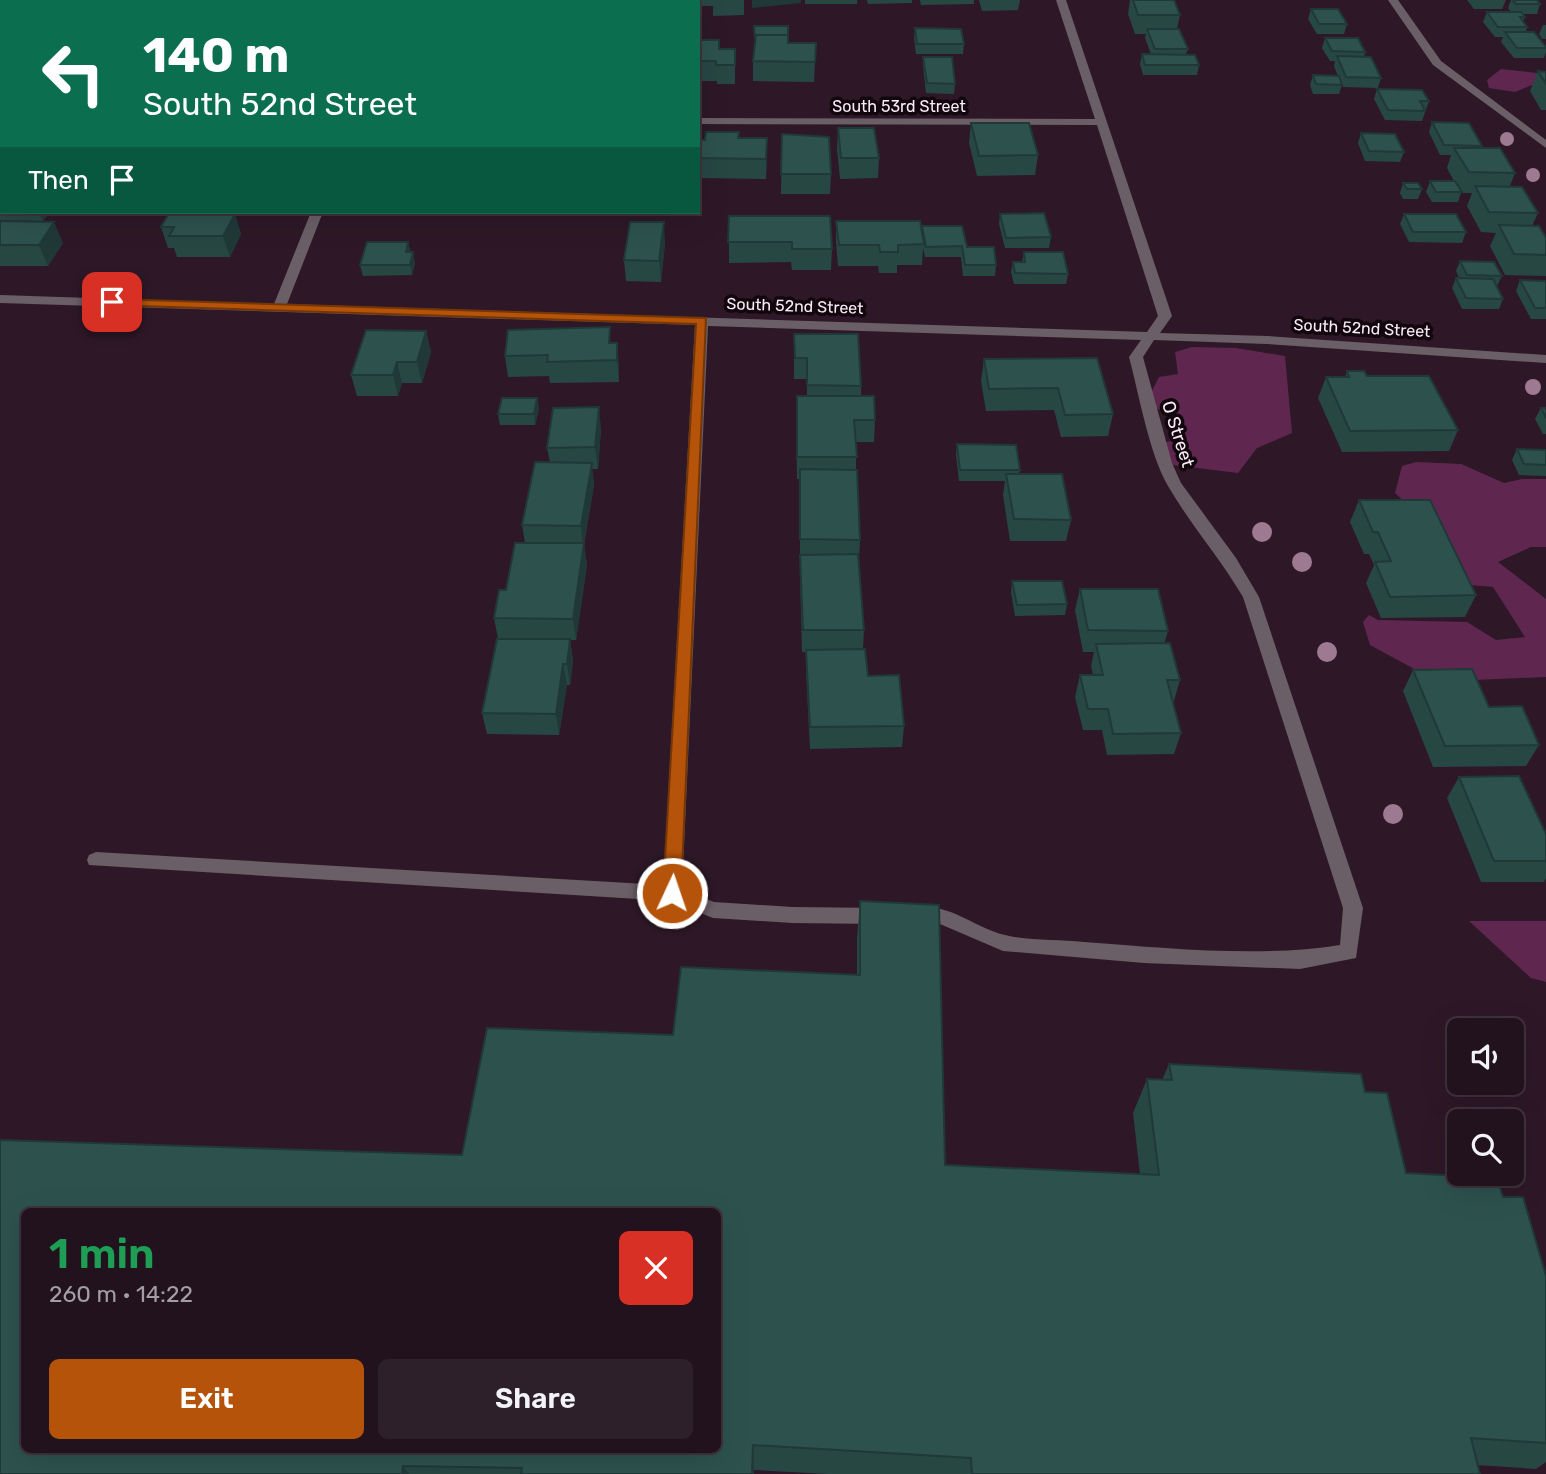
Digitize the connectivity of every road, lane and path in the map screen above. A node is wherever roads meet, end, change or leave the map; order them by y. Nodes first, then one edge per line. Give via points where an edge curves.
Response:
1 (1061, 0) edge
2 (1393, 0) edge
3 (700, 121) edge
4 (1101, 121) junction
5 (1546, 145) edge
6 (316, 214) edge
7 (0, 299) edge
8 (279, 308) junction
9 (702, 321) junction
10 (1151, 337) junction
11 (1546, 359) edge
12 (96, 860) dead end
13 (672, 893) junction

1 - 4 street, O Street
2 - 5 street via 1437,63
3 - 4 street, South 53rd Street
4 - 10 street, O Street via 1165,316
6 - 8 street
7 - 8 street, South 52nd Street
8 - 9 street, South 52nd Street
9 - 10 street, South 52nd Street
9 - 13 street
10 - 11 street, South 52nd Street
10 - 13 street, O Street via 1136,357 1165,463 1184,501 1251,597 1353,908 1349,952 1300,960 1144,955 1003,943 941,916 712,910
12 - 13 street

